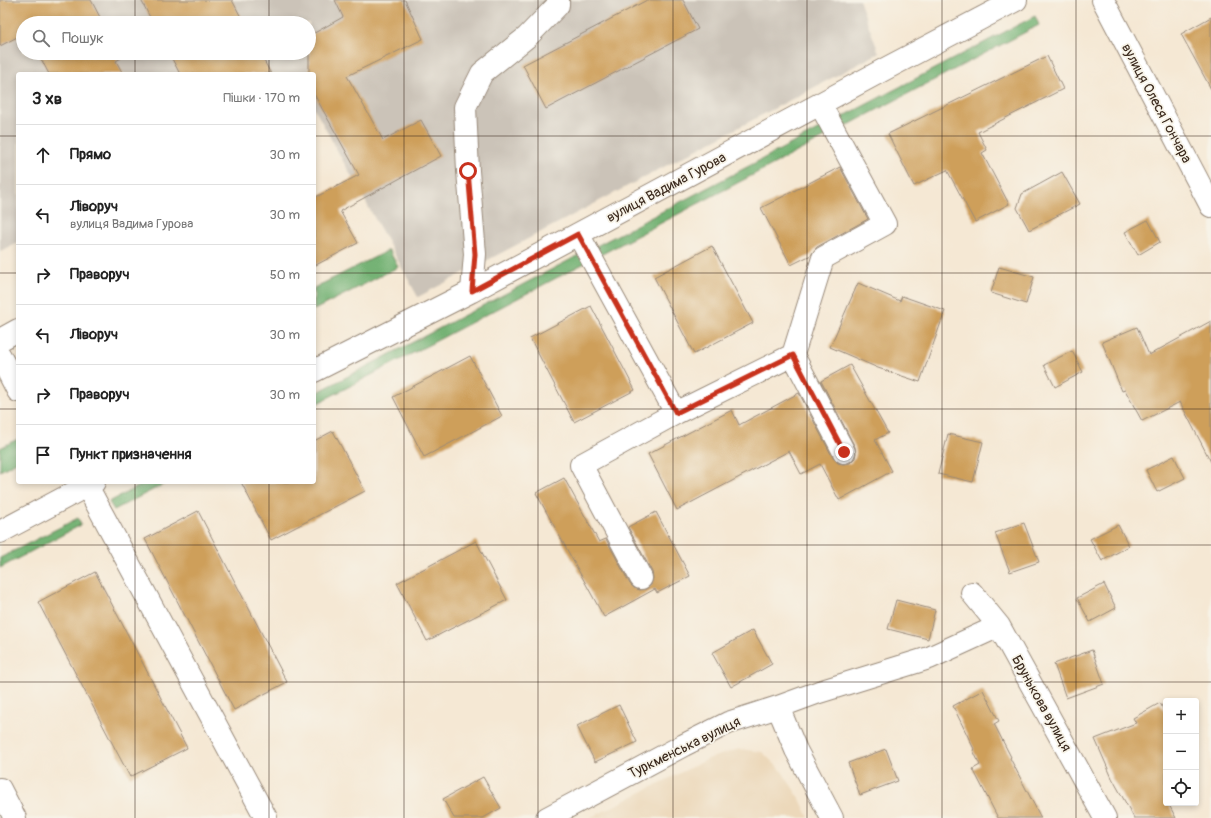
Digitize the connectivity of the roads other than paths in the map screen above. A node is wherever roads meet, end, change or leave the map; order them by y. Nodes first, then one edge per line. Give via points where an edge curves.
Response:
1 (558, 0) edge
2 (1016, 0) edge
3 (1103, 0) edge
4 (820, 104) junction
5 (1211, 206) edge
6 (578, 234) junction
7 (472, 291) junction
8 (16, 331) edge
9 (0, 340) edge
10 (793, 355) junction
11 (0, 356) edge
12 (316, 370) edge
13 (16, 387) edge
14 (676, 413) junction
15 (844, 452) dead end
16 (79, 486) edge
17 (0, 532) edge
18 (641, 578) dead end
19 (972, 593) dead end
20 (999, 626) junction
21 (778, 707) junction
22 (0, 790) edge
23 (16, 818) edge
24 (266, 818) edge
25 (547, 818) edge
26 (832, 818) edge
27 (1105, 818) edge

1 - 7 street via 558,5 527,37 482,73 465,107 475,254
2 - 4 street, вулиця Вадима Гурова
3 - 5 street, вулиця Олеся Гончара
4 - 6 street, вулиця Вадима Гурова
4 - 10 street via 885,224 823,258
6 - 7 street, вулиця Вадима Гурова
6 - 14 street
7 - 12 street, вулиця Вадима Гурова
8 - 9 street
10 - 14 street
10 - 15 street
11 - 13 street
14 - 18 street via 581,465
16 - 17 street
16 - 24 street
19 - 20 street, Брунькова вулиця
20 - 21 street, Туркменська вулиця via 929,658
20 - 27 street, Брунькова вулиця
21 - 25 street, Туркменська вулиця via 728,723
21 - 26 street via 796,750
22 - 23 street

